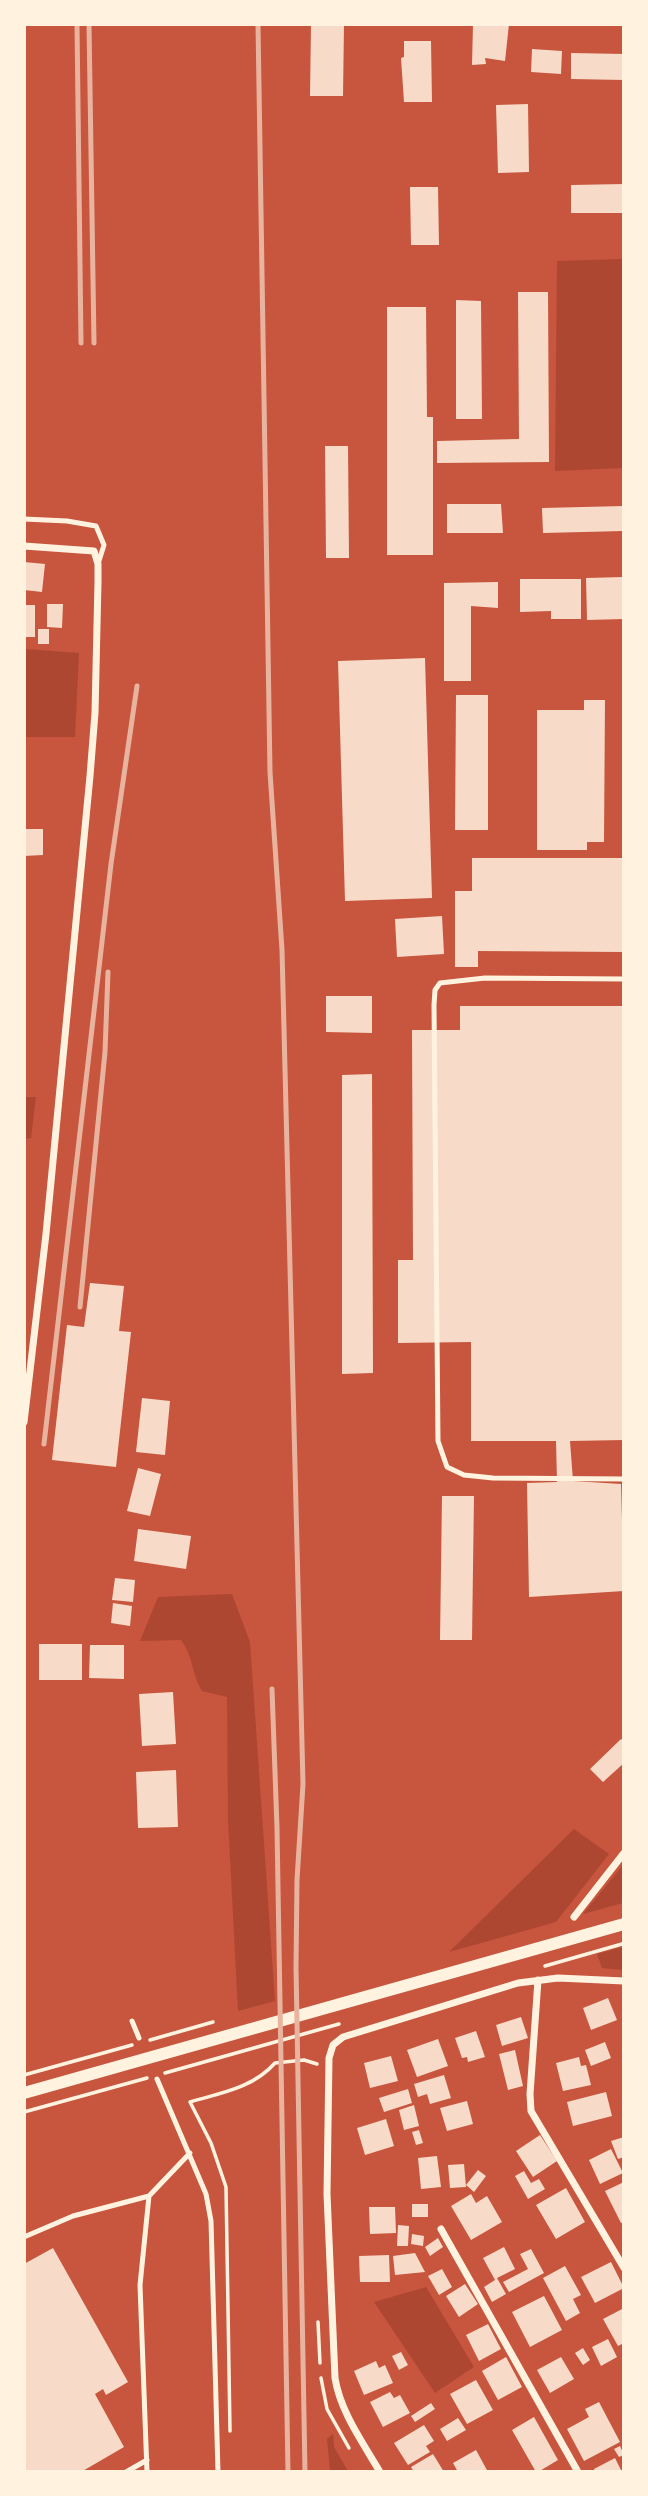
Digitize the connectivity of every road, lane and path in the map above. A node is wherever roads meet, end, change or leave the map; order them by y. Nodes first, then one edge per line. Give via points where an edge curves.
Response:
1 (24, 519) edge
2 (24, 546) edge
3 (98, 564) junction
4 (624, 979) edge
5 (24, 1422) edge
6 (624, 1479) edge
7 (624, 1853) edge
8 (574, 1917) dead end
9 (620, 1925) edge
10 (622, 1944) edge
11 (542, 1967) dead end
12 (549, 1970) dead end
13 (537, 1971) dead end
14 (538, 1980) junction
15 (624, 1981) edge
16 (132, 2021) dead end
17 (334, 2031) dead end
18 (139, 2038) dead end
19 (329, 2063) junction
20 (157, 2079) dead end
21 (24, 2093) edge
22 (24, 2112) edge
23 (190, 2153) junction
24 (149, 2196) junction
25 (441, 2229) dead end
26 (24, 2237) edge
27 (624, 2268) edge
28 (318, 2319) dead end
29 (230, 2431) dead end
30 (351, 2451) dead end
31 (147, 2460) junction
32 (126, 2472) edge
33 (147, 2472) edge
34 (218, 2472) edge
35 (380, 2472) edge
36 (578, 2472) edge

1 - 3 lane via 96,526 104,545
2 - 3 street via 93,551
3 - 5 street via 90,776 47,1234
4 - 6 lane via 485,978 440,983 434,1005 438,1441 447,1468 493,1478
7 - 8 street
9 - 21 street
10 - 11 path
12 - 13 path
14 - 15 street
14 - 19 street via 343,2037 333,2045
14 - 27 street via 531,2111
16 - 18 lane
17 - 22 path via 345,2025
19 - 29 path via 275,2063 246,2086 190,2102 226,2187
19 - 35 street via 327,2194 335,2378 342,2402
20 - 23 lane
23 - 24 lane
23 - 34 lane via 211,2221
24 - 26 lane via 73,2216
24 - 31 lane via 140,2285
25 - 36 street
28 - 30 path via 327,2409
31 - 32 lane
31 - 33 lane

